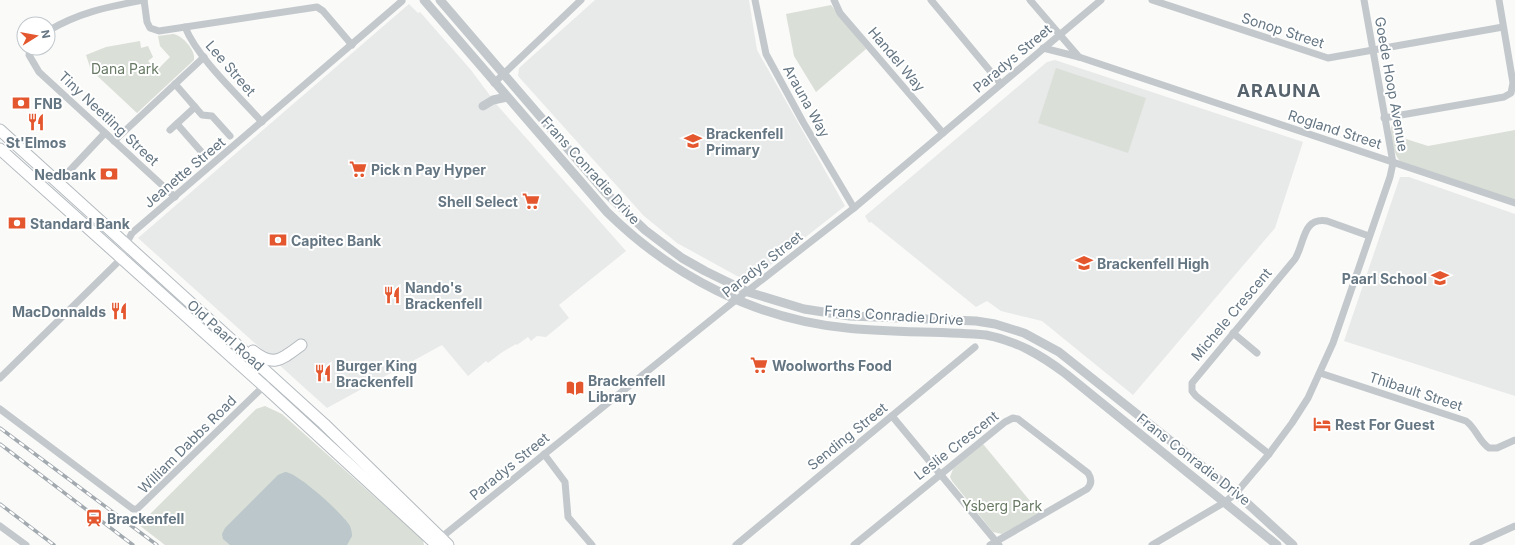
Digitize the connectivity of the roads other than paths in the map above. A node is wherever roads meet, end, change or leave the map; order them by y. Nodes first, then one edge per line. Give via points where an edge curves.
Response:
1 (144, 0) edge
2 (424, 0) edge
3 (440, 0) edge
4 (581, 0) edge
5 (755, 0) edge
6 (834, 0) edge
7 (931, 0) edge
8 (1030, 0) edge
9 (1101, 0) edge
10 (1152, 0) edge
11 (1364, 0) edge
12 (1499, 0) edge
13 (402, 1) edge
14 (56, 26) edge
15 (185, 27) junction
16 (1503, 27) junction
17 (1060, 35) junction
18 (352, 45) junction
19 (1043, 48) junction
20 (1372, 50) junction
21 (32, 56) edge
22 (204, 57) junction
23 (1079, 57) junction
24 (504, 74) junction
25 (494, 83) junction
26 (175, 84) junction
27 (1001, 84) junction
28 (508, 98) junction
29 (483, 106) dead end
30 (195, 107) junction
31 (1384, 118) junction
32 (262, 122) junction
33 (176, 124) junction
34 (0, 130) edge
35 (170, 130) dead end
36 (105, 133) junction
37 (943, 133) junction
38 (230, 136) dead end
39 (114, 141) junction
40 (0, 149) edge
41 (206, 157) dead end
42 (1393, 163) junction
43 (58, 183) junction
44 (175, 197) junction
45 (1515, 203) edge
46 (854, 208) junction
47 (1369, 236) junction
48 (126, 244) junction
49 (121, 259) junction
50 (748, 292) junction
51 (737, 300) junction
52 (216, 326) junction
53 (1233, 333) junction
54 (301, 345) dead end
55 (975, 347) dead end
56 (1257, 353) dead end
57 (1320, 373) junction
58 (272, 377) junction
59 (0, 378) edge
60 (264, 386) junction
61 (0, 409) edge
62 (892, 416) junction
63 (1515, 440) edge
64 (544, 454) junction
65 (1269, 454) junction
66 (940, 474) junction
67 (1236, 492) junction
68 (1225, 502) junction
69 (0, 526) edge
70 (1515, 526) edge
71 (440, 543) edge
72 (995, 544) edge
73 (26, 545) edge
74 (592, 545) edge
75 (736, 545) edge
76 (854, 545) edge
77 (1152, 545) edge
78 (1277, 545) edge
79 (1293, 545) edge
80 (1473, 545) edge

1 - 14 street via 98,8
1 - 15 street via 150,28 159,31
2 - 25 street, Frans Conradie Drive
3 - 24 street, Frans Conradie Drive
4 - 24 street
5 - 46 street, Arauna Way via 766,54
6 - 37 street, Handel Way via 840,13
7 - 27 street
8 - 17 street
9 - 17 street, Paradys Street
10 - 20 street, Sonop Street via 1320,56 1334,58
11 - 20 street, Goede Hoop Avenue
12 - 16 street
13 - 18 street, Jeanette Street
15 - 18 street via 317,7
15 - 22 street, Lee Street via 190,40
16 - 20 street, Sonop Street
16 - 31 street via 1513,83 1511,93 1504,97
17 - 19 street, Paradys Street
17 - 23 street
18 - 32 street, Jeanette Street
19 - 23 street, Rogland Street
19 - 27 street, Paradys Street
20 - 31 street, Goede Hoop Avenue
21 - 36 street, Tiny Neetling Street via 39,72
22 - 26 street
22 - 32 street, Lee Street
23 - 42 street, Rogland Street
24 - 25 street
24 - 50 street, Frans Conradie Drive via 606,193 645,230 682,258
25 - 28 street, Frans Conradie Drive
26 - 30 street
26 - 39 street
27 - 37 street, Paradys Street
28 - 29 street via 493,100
28 - 51 street, Frans Conradie Drive via 624,229 684,274
30 - 33 street
30 - 38 street via 202,115 212,116
31 - 42 street, Goede Hoop Avenue
32 - 44 street, Jeanette Street
33 - 35 street
33 - 41 street
34 - 43 main road, Old Paarl Road
36 - 39 street, Tiny Neetling Street
36 - 43 street
37 - 46 street, Paradys Street
39 - 44 street, Tiny Neetling Street
40 - 49 main road, Old Paarl Road
42 - 45 street, Rogland Street
42 - 47 street, Goede Hoop Avenue
43 - 48 main road, Old Paarl Road
44 - 48 street, Jeanette Street via 132,233
46 - 50 street, Paradys Street
47 - 53 street, Michele Crescent via 1327,221 1312,222 1294,259
47 - 57 street, Goede Hoop Avenue via 1333,343
48 - 49 street, Jeanette Street
48 - 52 main road, Old Paarl Road
49 - 59 street, Jeanette Street
49 - 60 main road, Old Paarl Road
50 - 51 street, Paradys Street
50 - 67 street, Frans Conradie Drive via 830,314 892,319 976,321 1024,333 1059,352
51 - 64 street, Paradys Street
51 - 68 street, Frans Conradie Drive via 822,325 875,331 986,335 1014,342 1043,356
52 - 54 main road via 264,360 282,358
52 - 58 main road, Old Paarl Road
53 - 56 street
53 - 65 street, Michele Crescent via 1194,378 1192,391
55 - 62 street, Sending Street
57 - 63 street, Thibault Street via 1466,421 1489,448 1497,448
57 - 65 street, Goede Hoop Avenue via 1308,398
58 - 60 street, William Dabbs Road
58 - 71 main road, Old Paarl Road via 324,424
60 - 61 street, William Dabbs Road via 137,509 133,509
60 - 71 main road, Old Paarl Road
62 - 66 street
62 - 75 street, Sending Street
64 - 71 street, Paradys Street
64 - 74 street via 565,482 568,517
65 - 67 street, Goede Hoop Avenue
66 - 72 street
66 - 72 street, Leslie Crescent via 1013,418 1025,423 1088,473 1091,483 1087,489
66 - 76 street, Leslie Crescent
67 - 68 street, Goede Hoop Avenue
67 - 79 street, Frans Conradie Drive
68 - 77 street, Goede Hoop Avenue
68 - 78 street, Frans Conradie Drive
69 - 73 street
70 - 80 street

